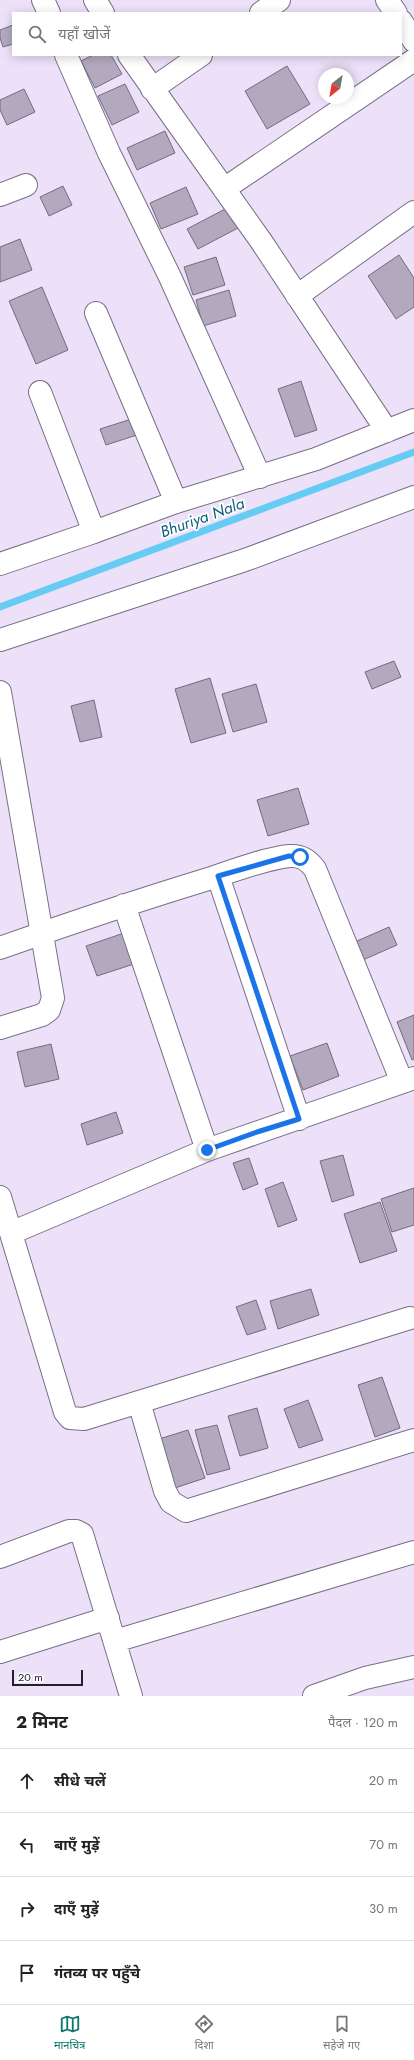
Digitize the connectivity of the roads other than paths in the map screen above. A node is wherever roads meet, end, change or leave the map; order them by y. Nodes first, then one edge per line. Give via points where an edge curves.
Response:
1 (43, 0) edge
2 (95, 0) edge
3 (279, 0) edge
4 (387, 0) edge
5 (48, 12) edge
6 (102, 12) edge
7 (262, 12) edge
8 (395, 12) edge
9 (402, 23) edge
10 (414, 41) edge
11 (66, 56) edge
12 (130, 56) edge
13 (200, 56) edge
14 (414, 60) edge
15 (152, 89) junction
16 (26, 185) dead end
17 (224, 189) junction
18 (0, 195) edge
19 (414, 212) edge
20 (297, 296) junction
21 (96, 313) dead end
22 (40, 392) dead end
23 (414, 420) edge
24 (387, 431) junction
25 (260, 477) junction
26 (414, 497) edge
27 (176, 502) junction
28 (94, 532) junction
29 (0, 564) edge
30 (0, 640) edge
31 (0, 692) edge
32 (218, 876) junction
33 (124, 904) junction
34 (41, 933) junction
35 (0, 948) edge
36 (0, 1028) edge
37 (408, 1080) edge
38 (299, 1119) junction
39 (207, 1150) junction
40 (0, 1197) edge
41 (12, 1233) junction
42 (410, 1318) dead end
43 (139, 1402) junction
44 (414, 1440) edge
45 (414, 1552) edge
46 (0, 1557) edge
47 (108, 1618) junction
48 (115, 1641) junction
49 (0, 1652) edge
50 (414, 1667) edge
51 (131, 1696) edge
52 (314, 1696) edge

1 - 5 street
2 - 6 street
3 - 7 street
4 - 8 street
9 - 10 street
11 - 25 street
12 - 15 street
13 - 15 street
14 - 17 street
15 - 17 street
16 - 18 street
17 - 20 street
19 - 20 street
20 - 24 street
21 - 27 street
22 - 28 street
23 - 24 street
24 - 25 street
25 - 27 street
26 - 30 street via 245,560
27 - 28 street
28 - 29 street
31 - 34 street
32 - 33 street
32 - 37 street via 289,856 308,861 315,869
32 - 38 street
33 - 34 street
33 - 39 street
34 - 35 street
34 - 36 street via 53,998 49,1010 42,1015
37 - 38 street
38 - 39 street
39 - 41 street
40 - 41 street
41 - 43 street via 65,1412 70,1418 84,1419
42 - 43 street
43 - 44 street via 165,1491 171,1502 186,1511
45 - 48 street
46 - 47 street via 69,1531 82,1534
47 - 48 street
47 - 49 street
48 - 51 street
50 - 52 street via 365,1678

